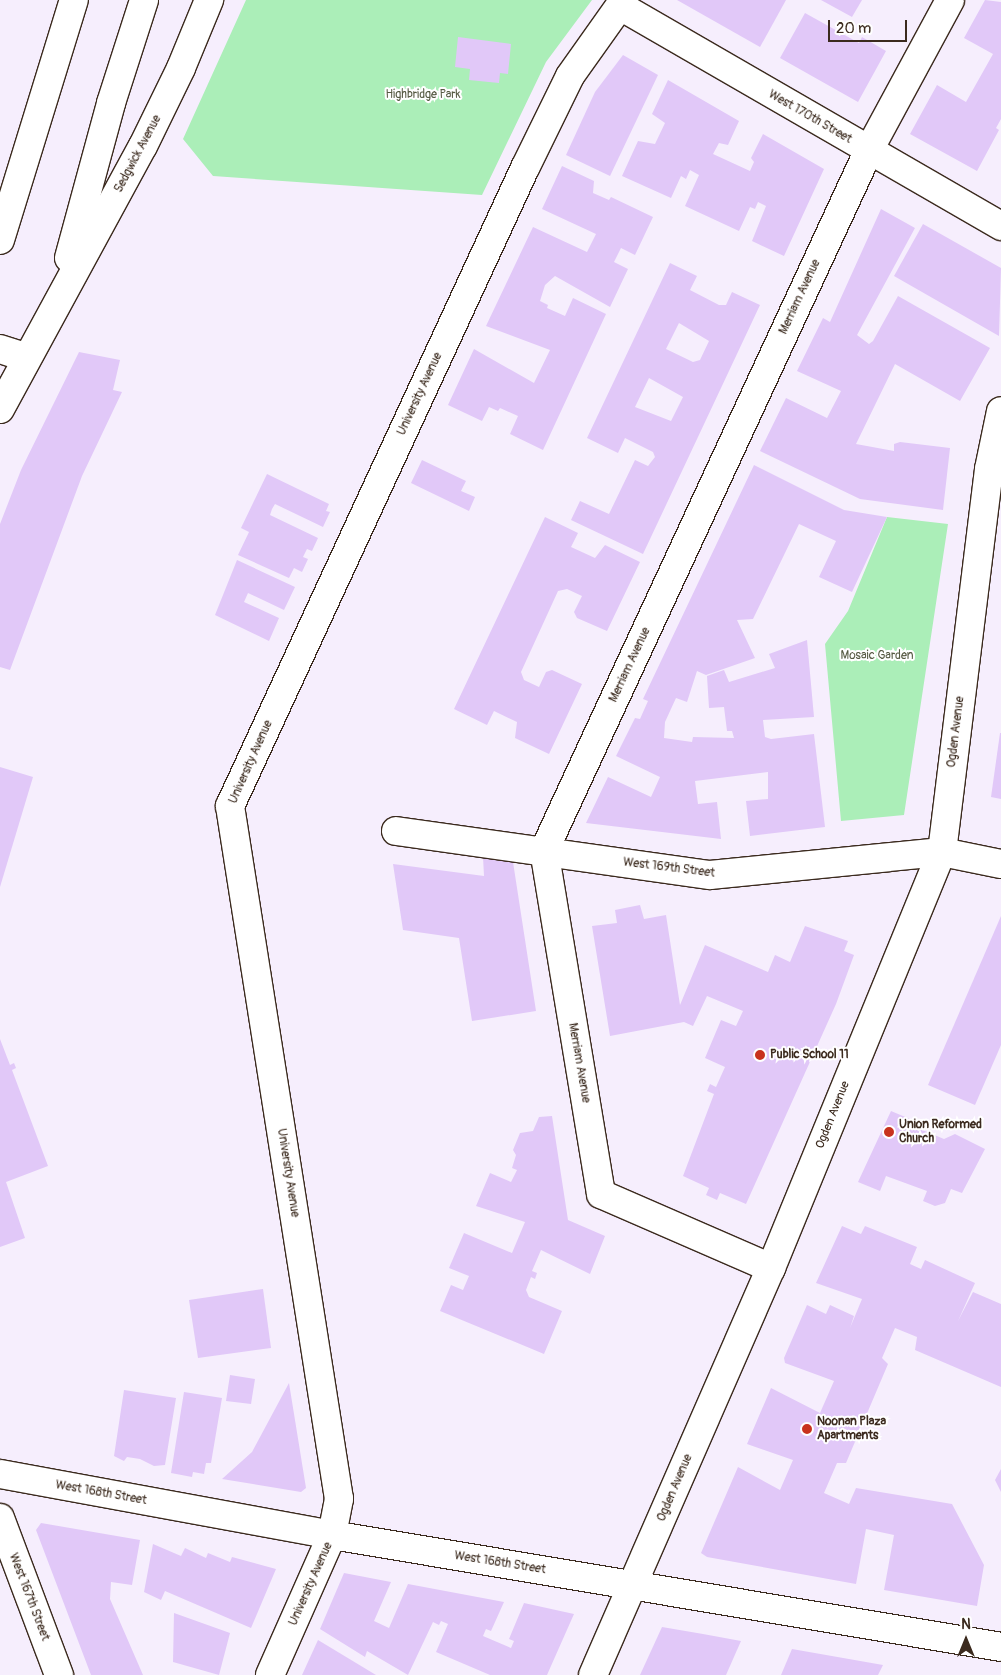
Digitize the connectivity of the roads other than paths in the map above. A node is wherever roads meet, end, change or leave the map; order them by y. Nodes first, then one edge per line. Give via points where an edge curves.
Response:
1 (74, 0) edge
2 (144, 0) edge
3 (208, 0) edge
4 (950, 0) edge
5 (622, 3) edge
6 (868, 150) junction
7 (1001, 226) edge
8 (0, 240) edge
9 (55, 302) junction
10 (0, 349) edge
11 (27, 358) junction
12 (0, 410) edge
13 (1001, 412) edge
14 (396, 831) dead end
15 (544, 851) junction
16 (942, 852) junction
17 (1001, 864) edge
18 (771, 1268) junction
19 (0, 1474) edge
20 (0, 1518) edge
21 (332, 1535) junction
22 (633, 1585) junction
23 (1001, 1647) edge
24 (59, 1675) edge
25 (270, 1675) edge
26 (593, 1675) edge

1 - 8 main road
2 - 9 main road, Sedgwick Avenue via 126,50
3 - 9 main road, Sedgwick Avenue via 176,81
4 - 6 main road, Merriam Avenue
5 - 6 main road, West 170th Street
5 - 21 main road, University Avenue via 570,76 533,151 230,806 339,1499
6 - 7 main road, West 170th Street
6 - 15 main road, Merriam Avenue
9 - 11 main road, Sedgwick Avenue
10 - 11 main road
11 - 12 main road, Sedgwick Avenue
13 - 16 main road, Ogden Avenue via 989,469
14 - 15 main road, West 169th Street
15 - 16 main road, West 169th Street via 710,875
15 - 18 main road, Merriam Avenue via 601,1194
16 - 17 main road, West 169th Street
16 - 18 main road, Ogden Avenue
18 - 22 main road, Ogden Avenue
19 - 21 main road, West 168th Street
20 - 24 main road, West 167th Street
21 - 22 main road, West 168th Street
21 - 25 main road, University Avenue
22 - 23 main road, West 168th Street
22 - 26 main road, Ogden Avenue

